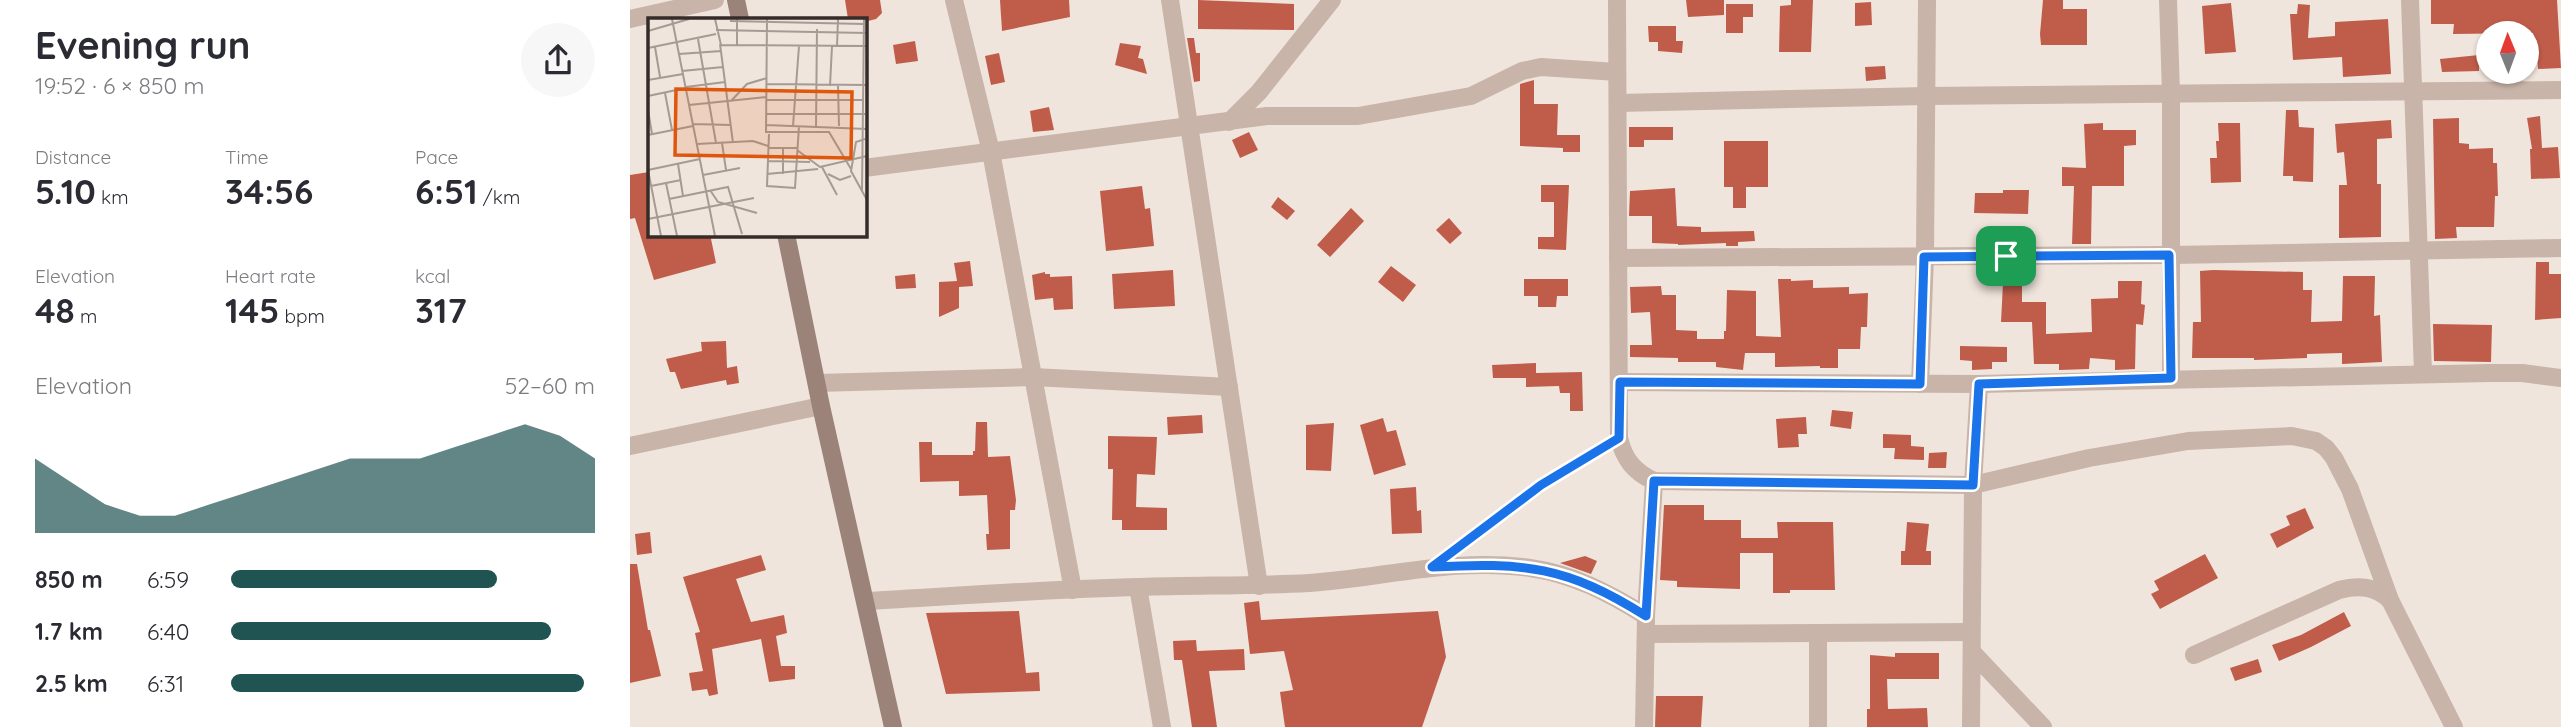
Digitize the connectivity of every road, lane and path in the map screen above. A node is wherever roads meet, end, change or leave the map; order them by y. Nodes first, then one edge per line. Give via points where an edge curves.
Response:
1 (715, 0) edge
2 (736, 0) edge
3 (954, 0) edge
4 (1171, 0) edge
5 (1332, 0) edge
6 (1617, 0) edge
7 (1927, 0) edge
8 (2168, 0) edge
9 (2410, 0) edge
10 (740, 18) edge
11 (630, 19) edge
12 (1616, 72) junction
13 (2561, 90) edge
14 (2413, 92) junction
15 (2171, 93) junction
16 (1926, 96) junction
17 (1618, 103) junction
18 (1229, 122) junction
19 (1190, 127) junction
20 (991, 152) junction
21 (866, 168) edge
22 (786, 236) edge
23 (2561, 248) edge
24 (2418, 250) junction
25 (2169, 255) junction
26 (1924, 257) junction
27 (1618, 258) junction
28 (2423, 373) junction
29 (1033, 377) junction
30 (2171, 378) junction
31 (2561, 378) edge
32 (1620, 382) junction
33 (817, 383) junction
34 (1920, 384) junction
35 (1979, 384) junction
36 (1229, 387) junction
37 (821, 407) junction
38 (1619, 438) junction
39 (630, 446) edge
40 (1654, 481) junction
41 (1973, 485) junction
42 (1454, 549) dead end
43 (1259, 586) junction
44 (1138, 587) junction
45 (1073, 590) junction
46 (2390, 600) junction
47 (866, 601) junction
48 (1646, 625) junction
49 (1971, 632) junction
50 (1818, 633) junction
51 (1972, 652) junction
52 (2194, 655) dead end
53 (893, 727) edge
54 (1162, 727) edge
55 (1644, 727) edge
56 (1818, 727) edge
57 (1971, 727) edge
58 (2043, 727) edge
59 (2454, 727) edge

1 - 11 street
2 - 10 main road
3 - 20 street
4 - 19 street
5 - 18 street via 1259,92
6 - 12 street
7 - 16 street
8 - 15 street
9 - 14 street
12 - 17 street
12 - 18 street via 1541,67 1522,71 1471,96 1434,104 1358,116 1267,116
13 - 14 street
14 - 15 street
14 - 24 street
15 - 16 street
15 - 25 street
16 - 17 street
16 - 26 street
17 - 27 street
18 - 19 street
19 - 20 street
19 - 36 street
20 - 21 street
20 - 29 street
22 - 33 main road
23 - 24 street
24 - 25 street
24 - 28 street
25 - 26 street
25 - 30 street
26 - 27 street
26 - 34 street
27 - 32 street
28 - 30 street
28 - 31 street via 2522,373
29 - 33 street
29 - 36 street
29 - 45 street
30 - 35 street
32 - 34 street
32 - 38 street
33 - 37 main road
34 - 35 street
35 - 41 street
36 - 43 street
37 - 39 street
37 - 47 main road
38 - 40 street via 1631,465
38 - 42 path via 1541,485
40 - 41 street
40 - 48 street
41 - 46 street via 2188,441 2292,436 2316,441 2334,458 2350,489
41 - 49 street
43 - 44 street
43 - 48 street via 1356,579 1432,567 1507,565 1569,576 1615,597
44 - 45 street
44 - 54 street
45 - 47 street
46 - 52 street via 2374,589 2339,590
46 - 59 street
47 - 53 main road
48 - 50 street
48 - 55 street
49 - 50 street
49 - 51 street
50 - 56 street
51 - 57 street
51 - 58 street

